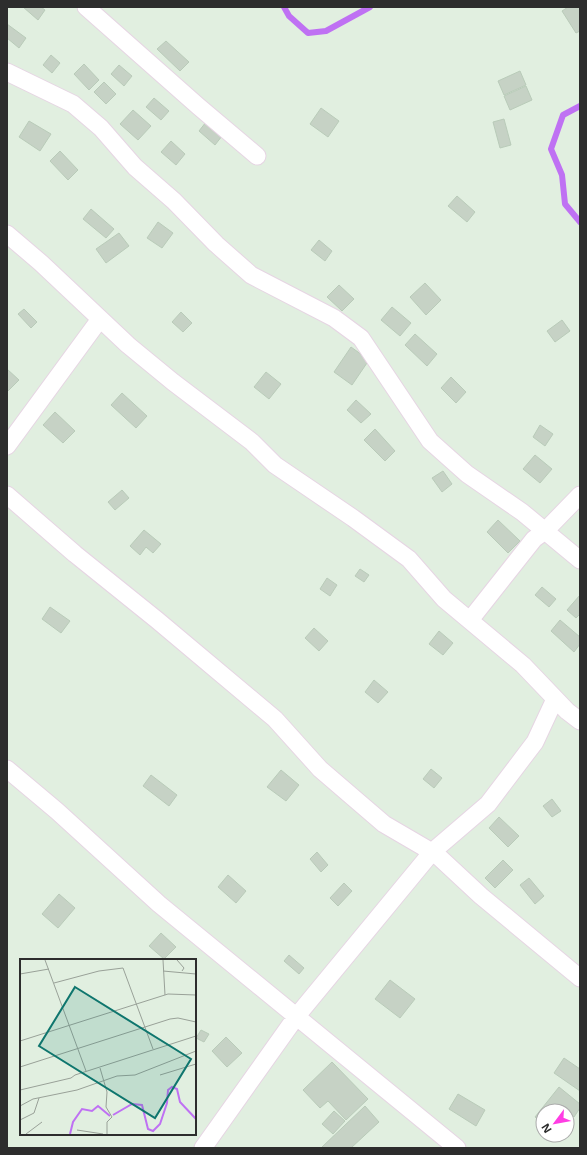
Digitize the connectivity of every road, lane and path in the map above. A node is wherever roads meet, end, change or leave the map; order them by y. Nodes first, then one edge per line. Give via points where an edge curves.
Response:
1 (86, 7) edge
2 (7, 72) edge
3 (257, 156) dead end
4 (7, 234) edge
5 (100, 319) junction
6 (7, 446) edge
7 (7, 495) edge
8 (580, 495) edge
9 (545, 531) junction
10 (580, 560) edge
11 (470, 620) junction
12 (555, 699) junction
13 (580, 721) edge
14 (7, 769) edge
15 (432, 852) junction
16 (580, 978) edge
17 (296, 1017) junction
18 (203, 1148) edge
19 (457, 1148) edge

1 - 3 street
2 - 9 street via 73,104 101,128 135,167 251,275 334,318 361,338 430,441 467,474
4 - 5 street
5 - 6 street
5 - 11 street via 173,382 252,442 275,465 409,559 444,599
7 - 15 street via 275,719 320,769 384,824
8 - 9 street
9 - 10 street
9 - 11 street via 534,539
11 - 12 street via 522,665
12 - 13 street
12 - 15 street via 535,742 488,804
14 - 17 street via 159,904
15 - 16 street
15 - 17 street
17 - 18 street
17 - 19 street

